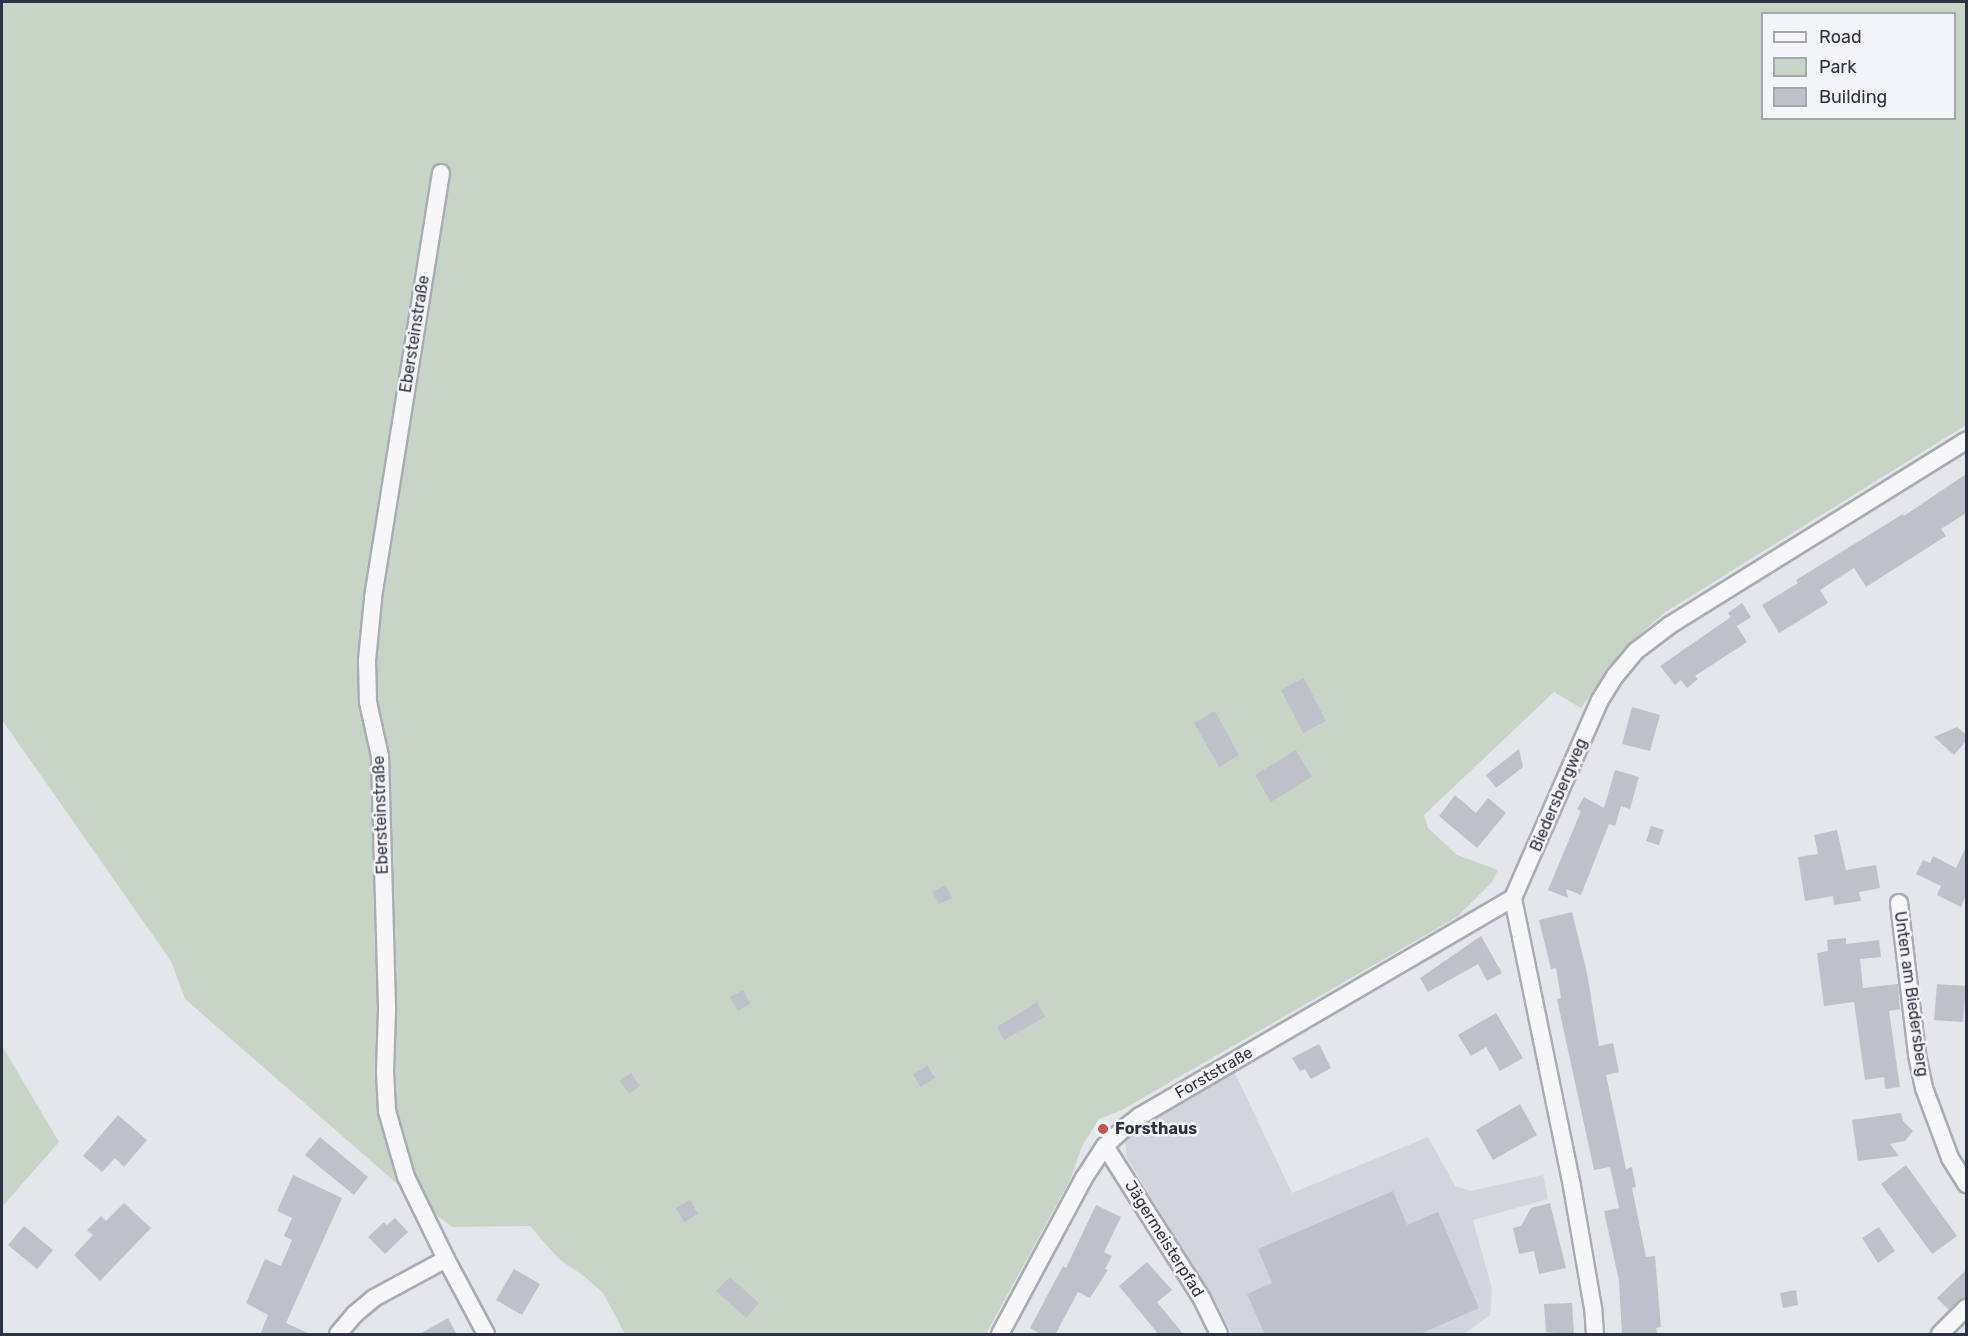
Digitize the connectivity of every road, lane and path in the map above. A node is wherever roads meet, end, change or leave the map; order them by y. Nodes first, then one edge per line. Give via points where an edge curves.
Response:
1 (441, 173) dead end
2 (1966, 441) edge
3 (1513, 898) junction
4 (1899, 903) dead end
5 (1106, 1146) junction
6 (1966, 1184) edge
7 (446, 1259) junction
8 (1966, 1308) edge
9 (338, 1335) edge
10 (486, 1335) edge
11 (999, 1335) edge
12 (1218, 1335) edge
13 (1595, 1335) edge
14 (1940, 1335) edge

1 - 7 street, Ebersteinstraße via 373,599 368,702 380,756 387,1111 406,1177
2 - 3 street, Biedersbergweg via 1670,625 1636,651 1600,700
3 - 5 street, Forststraße via 1140,1116
3 - 13 street via 1572,1186
4 - 6 street, Unten am Biedersberg via 1924,1088 1950,1158
5 - 11 street, Forststraße via 1084,1178
5 - 12 street, Jägermeisterpfad via 1202,1299
7 - 9 street via 374,1298
7 - 10 street, Ebersteinstraße
8 - 14 street

